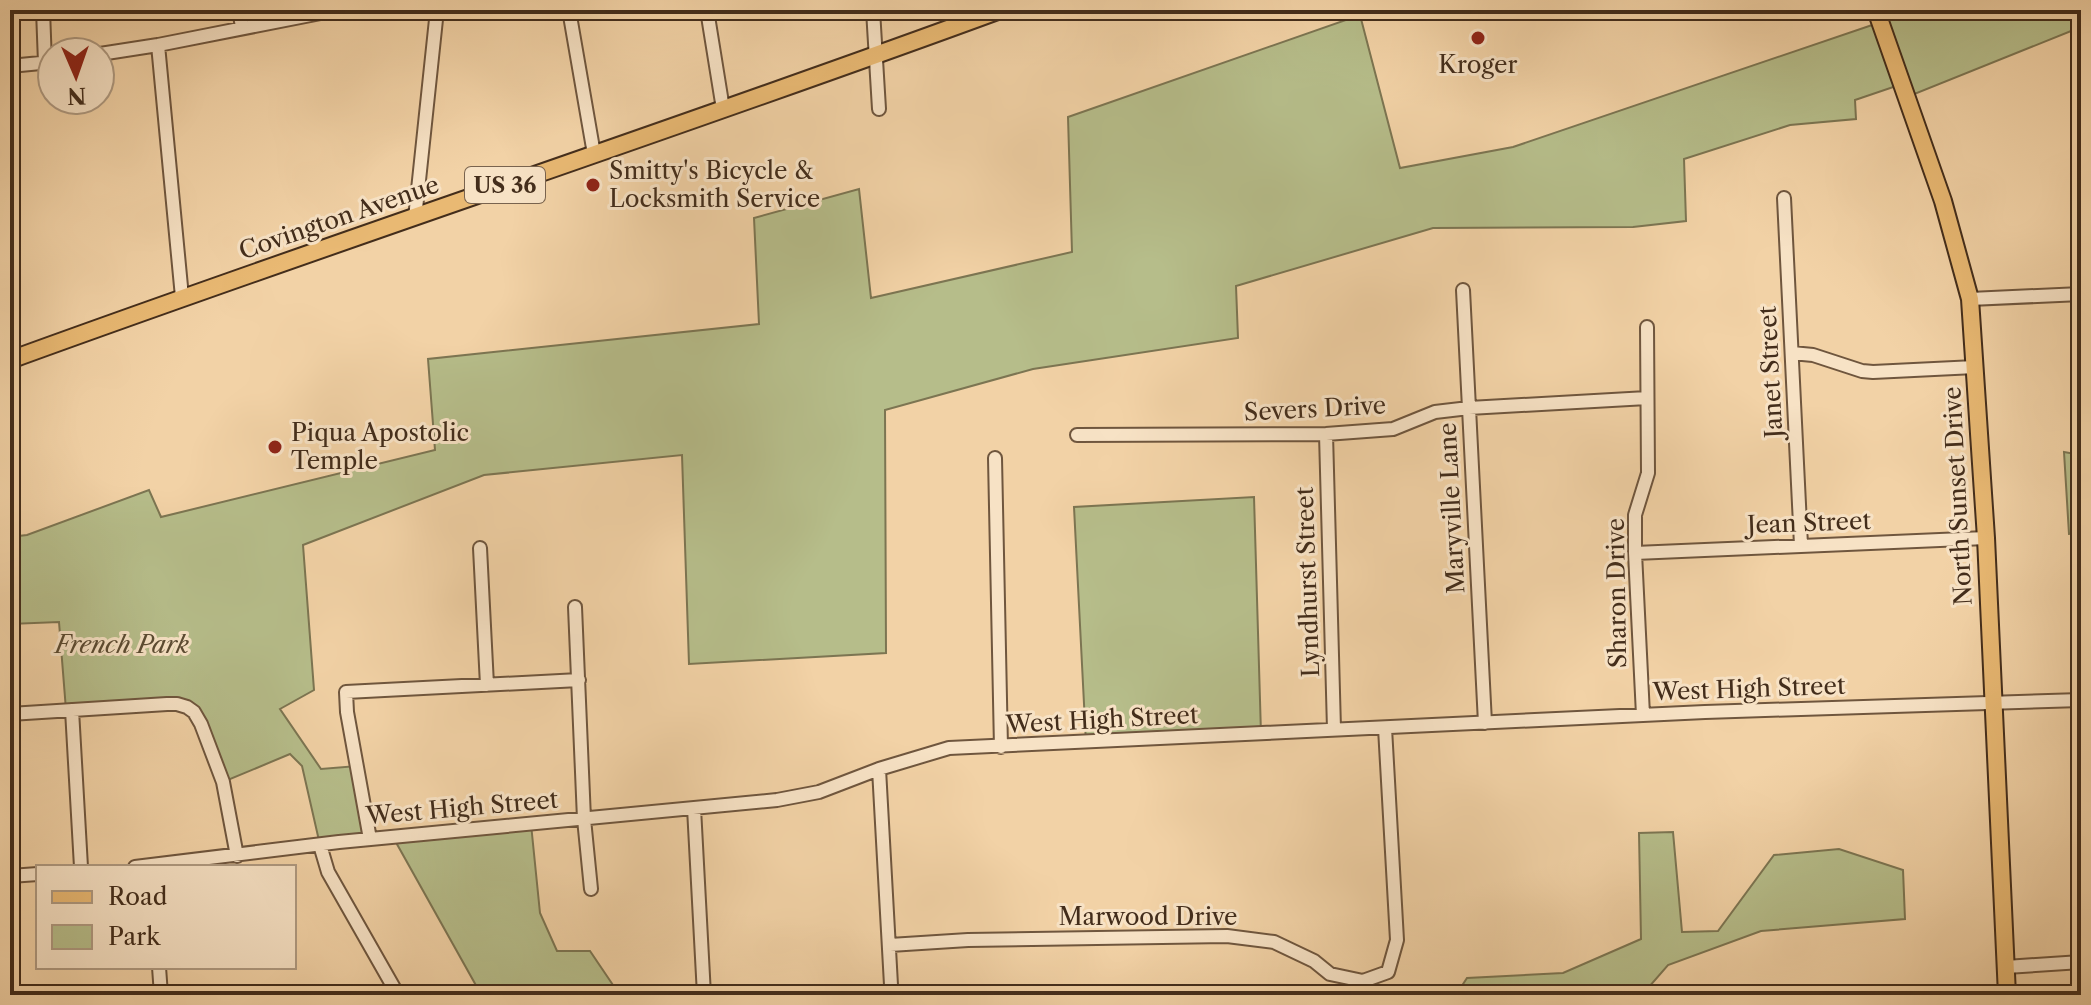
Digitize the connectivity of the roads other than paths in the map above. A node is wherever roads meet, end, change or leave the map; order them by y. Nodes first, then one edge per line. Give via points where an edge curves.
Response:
1 (43, 10) edge
2 (239, 10) edge
3 (336, 10) edge
4 (437, 10) edge
5 (569, 10) edge
6 (707, 10) edge
7 (873, 10) edge
8 (1000, 10) edge
9 (1876, 10) edge
10 (242, 27) junction
11 (46, 36) edge
12 (158, 45) junction
13 (116, 52) edge
14 (875, 56) junction
15 (36, 63) edge
16 (10, 66) edge
17 (723, 109) junction
18 (879, 109) dead end
19 (594, 154) junction
20 (1784, 198) dead end
21 (415, 218) junction
22 (1463, 290) dead end
23 (2081, 294) edge
24 (182, 297) junction
25 (1970, 299) junction
26 (1647, 327) dead end
27 (1792, 353) junction
28 (10, 360) edge
29 (1975, 367) junction
30 (1647, 398) junction
31 (1469, 408) junction
32 (1326, 434) junction
33 (1077, 435) dead end
34 (995, 458) dead end
35 (1986, 538) junction
36 (1801, 545) junction
37 (480, 548) dead end
38 (1635, 553) junction
39 (575, 607) dead end
40 (579, 680) junction
41 (487, 685) junction
42 (2081, 700) edge
43 (1994, 702) junction
44 (72, 710) junction
45 (10, 714) edge
46 (1643, 715) junction
47 (1485, 723) junction
48 (1385, 728) junction
49 (1334, 729) junction
50 (1001, 747) junction
51 (879, 769) junction
52 (694, 808) junction
53 (584, 819) junction
54 (370, 839) junction
55 (320, 845) junction
56 (237, 856) junction
57 (81, 865) edge
58 (161, 865) edge
59 (36, 874) edge
60 (10, 876) edge
61 (591, 889) dead end
62 (890, 945) junction
63 (2081, 962) edge
64 (2006, 967) junction
65 (159, 969) edge
66 (161, 995) edge
67 (398, 995) edge
68 (704, 995) edge
69 (887, 995) edge
70 (2007, 995) edge

1 - 11 street
2 - 10 street
3 - 10 street
4 - 21 street
5 - 19 street
6 - 17 street
7 - 14 street
8 - 14 main road, Covington Avenue / US 36
9 - 25 main road, North Sunset Drive via 1947,213
10 - 12 street
12 - 13 street
12 - 24 street
14 - 17 main road, Covington Avenue / US 36
14 - 18 street
15 - 16 street
17 - 19 main road, Covington Avenue / US 36
19 - 21 main road, Covington Avenue / US 36
20 - 27 street, Janet Street
21 - 24 main road, Covington Avenue / US 36
22 - 31 street, Maryville Lane
23 - 25 street
24 - 28 main road, Covington Avenue / US 36
25 - 29 main road, North Sunset Drive
26 - 30 street, Sharon Drive
27 - 29 street via 1873,372
27 - 36 street, Janet Street
29 - 35 main road, North Sunset Drive
30 - 31 street, Severs Drive
30 - 38 street, Sharon Drive via 1648,473 1635,515
31 - 32 street, Severs Drive via 1435,412 1393,429
31 - 47 street, Maryville Lane
32 - 33 street, Severs Drive
32 - 49 street, Lyndhurst Street
34 - 50 street
35 - 36 street, Jean Street
35 - 43 main road, North Sunset Drive
36 - 38 street, Jean Street
37 - 41 street
38 - 46 street, Sharon Drive
39 - 40 street
40 - 41 street
40 - 53 street
41 - 54 street via 346,692
42 - 43 street, West High Street
43 - 46 street, West High Street
43 - 64 main road, North Sunset Drive
44 - 45 street
44 - 56 street via 177,704 194,712 223,782
44 - 57 street
46 - 47 street, West High Street
47 - 48 street, West High Street
48 - 49 street, West High Street
48 - 62 street, Marwood Drive via 1397,940 1388,972 1363,981 1330,974 1274,942 1227,936
49 - 50 street, West High Street
50 - 51 street, West High Street via 949,748
51 - 52 street, West High Street via 819,792
51 - 62 street
52 - 53 street, West High Street
52 - 68 street
53 - 54 street, West High Street
53 - 61 street
54 - 55 street, West High Street
55 - 56 street, West High Street
55 - 67 street via 328,872
56 - 58 street, West High Street
59 - 60 street
62 - 69 street
63 - 64 street
64 - 70 main road, North Sunset Drive
65 - 66 street

